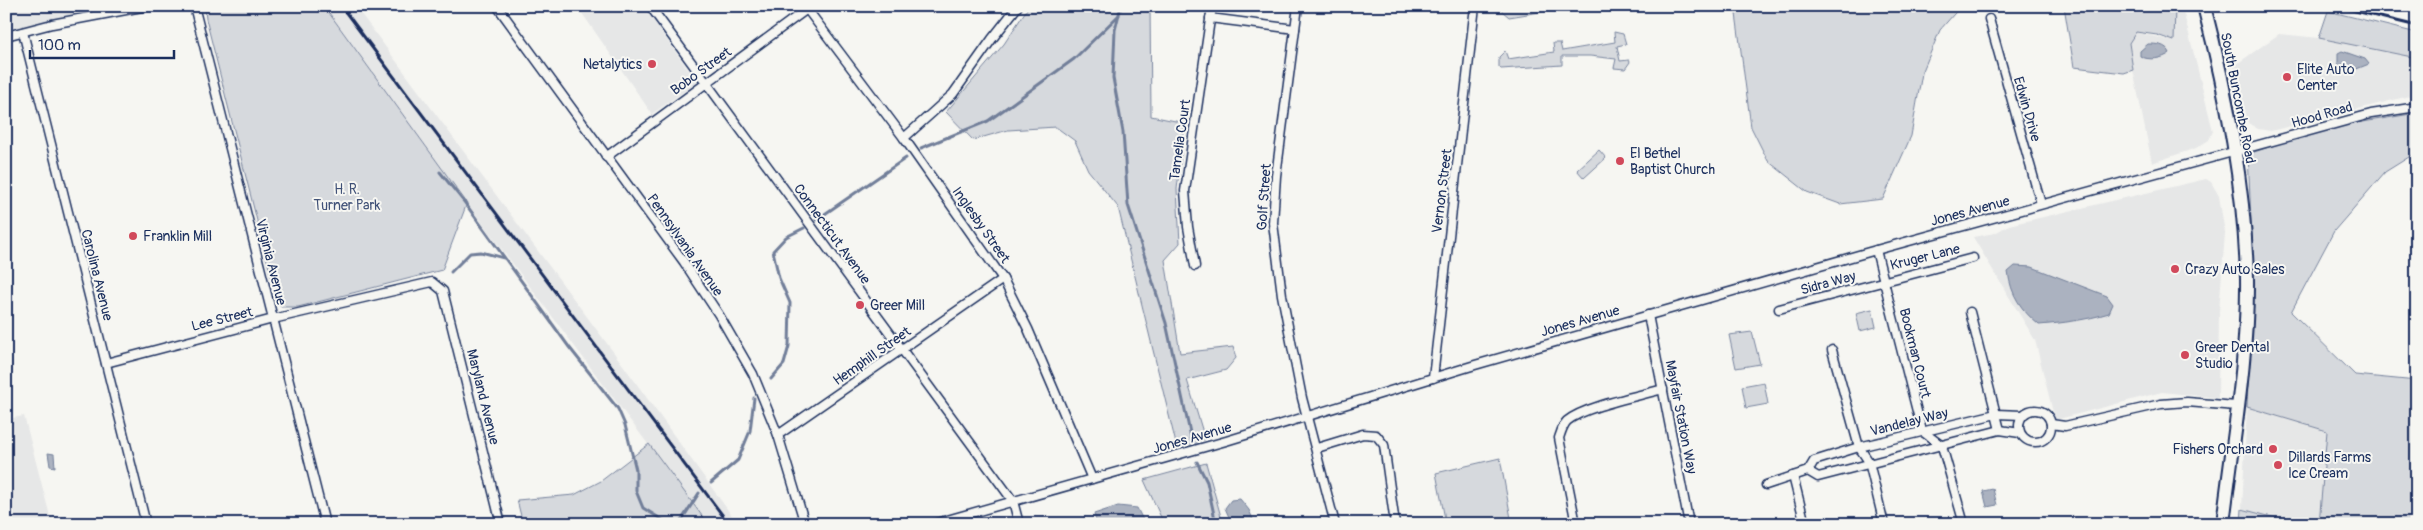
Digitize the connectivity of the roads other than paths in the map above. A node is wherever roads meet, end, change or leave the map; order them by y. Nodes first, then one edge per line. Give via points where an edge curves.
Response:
1 (147, 6) edge
2 (194, 6) edge
3 (497, 6) edge
4 (650, 6) edge
5 (1018, 6) edge
6 (1212, 6) edge
7 (1298, 6) edge
8 (1475, 6) edge
9 (2204, 6) edge
10 (809, 8) edge
11 (1210, 18) junction
12 (1989, 20) dead end
13 (1295, 29) junction
14 (23, 32) junction
15 (6, 36) edge
16 (706, 83) junction
17 (2417, 107) edge
18 (904, 138) junction
19 (2236, 151) junction
20 (606, 157) junction
21 (2041, 204) junction
22 (1876, 250) junction
23 (1973, 258) dead end
24 (1196, 266) dead end
25 (1003, 279) junction
26 (1883, 281) junction
27 (432, 282) joint
28 (1779, 309) dead end
29 (1970, 312) dead end
30 (1648, 315) junction
31 (273, 319) junction
32 (902, 350) junction
33 (1832, 350) dead end
34 (106, 363) junction
35 (1433, 378) junction
36 (1663, 388) junction
37 (2236, 406) junction
38 (1996, 414) junction
39 (2022, 415) junction
40 (1308, 416) junction
41 (2051, 424) junction
42 (2000, 430) junction
43 (1922, 431) junction
44 (2020, 433) junction
45 (778, 435) junction
46 (1942, 446) junction
47 (1859, 447) junction
48 (1317, 448) junction
49 (1869, 462) junction
50 (1808, 471) junction
51 (1793, 476) junction
52 (1092, 479) junction
53 (1766, 485) dead end
54 (1013, 501) junction
55 (146, 524) edge
56 (325, 524) edge
57 (502, 524) edge
58 (805, 524) edge
59 (933, 524) edge
60 (1019, 524) edge
61 (1335, 524) edge
62 (1395, 524) edge
63 (1576, 524) edge
64 (1689, 524) edge
65 (1805, 524) edge
66 (1884, 524) edge
67 (1964, 524) edge
68 (2223, 524) edge

1 - 14 street
2 - 31 street, Virginia Avenue
3 - 20 street, Pennsylvania Avenue
4 - 16 street, Connecticut Avenue
5 - 18 street via 953,94
6 - 11 street, Tamelia Court
7 - 13 street, Golf Street
8 - 35 street, Vernon Street
9 - 19 main road, South Buncombe Road
10 - 16 street, Bobo Street
10 - 18 street, Inglesby Street
11 - 13 street
11 - 24 street, Tamelia Court via 1185,191
12 - 21 street, Edwin Drive
13 - 40 street, Golf Street via 1273,223 1282,295
14 - 15 street
14 - 34 street, Carolina Avenue
16 - 20 street, Bobo Street
16 - 32 street, Connecticut Avenue
17 - 19 street, Hood Road via 2371,114
18 - 25 street, Inglesby Street
19 - 21 street, Jones Avenue
19 - 37 main road, South Buncombe Road via 2247,279
20 - 45 street, Pennsylvania Avenue via 719,315 753,374
21 - 22 street, Jones Avenue
22 - 26 street, Bookman Court
22 - 30 street, Jones Avenue
23 - 26 street, Kruger Lane
25 - 32 street, Hemphill Street
25 - 52 street, Inglesby Street via 1028,329
26 - 28 street, Sidra Way
26 - 43 street, Bookman Court
27 - 31 street, Lee Street
27 - 57 street, Maryland Avenue via 443,291
29 - 38 street
30 - 35 street, Jones Avenue
30 - 36 street, Mayfair Station Way
31 - 34 street, Lee Street
31 - 56 street, Virginia Avenue
32 - 45 street, Hemphill Street
32 - 54 street, Connecticut Avenue
33 - 47 street
34 - 55 street, Carolina Avenue
35 - 40 street, Jones Avenue
36 - 63 street via 1583,412 1567,421 1561,430 1559,438
36 - 64 street, Mayfair Station Way
37 - 41 street via 2187,402 2161,404 2065,426
37 - 68 main road, South Buncombe Road
38 - 39 street, Vandelay Way
38 - 42 street
38 - 43 street, Vandelay Way
39 - 41 street via 2037,409 2047,414
39 - 44 street via 2018,424
40 - 48 street, Golf Street
40 - 52 street, Jones Avenue
41 - 44 street via 2048,435 2039,441 2028,441
42 - 44 street, Vandelay Way
42 - 46 street, Vandelay Way
43 - 46 street
43 - 47 street, Vandelay Way
45 - 58 street, Pennsylvania Avenue
46 - 49 street, Vandelay Way
46 - 67 street
47 - 49 street
47 - 50 street, Vandelay Way via 1814,461
48 - 61 street, Golf Street
48 - 62 street via 1363,434 1376,435 1384,445
49 - 50 street, Vandelay Way via 1818,477
49 - 66 street
50 - 51 street, Vandelay Way
51 - 53 street, Vandelay Way
51 - 65 street
52 - 54 street, Jones Avenue
54 - 59 street, Jones Avenue
54 - 60 street

